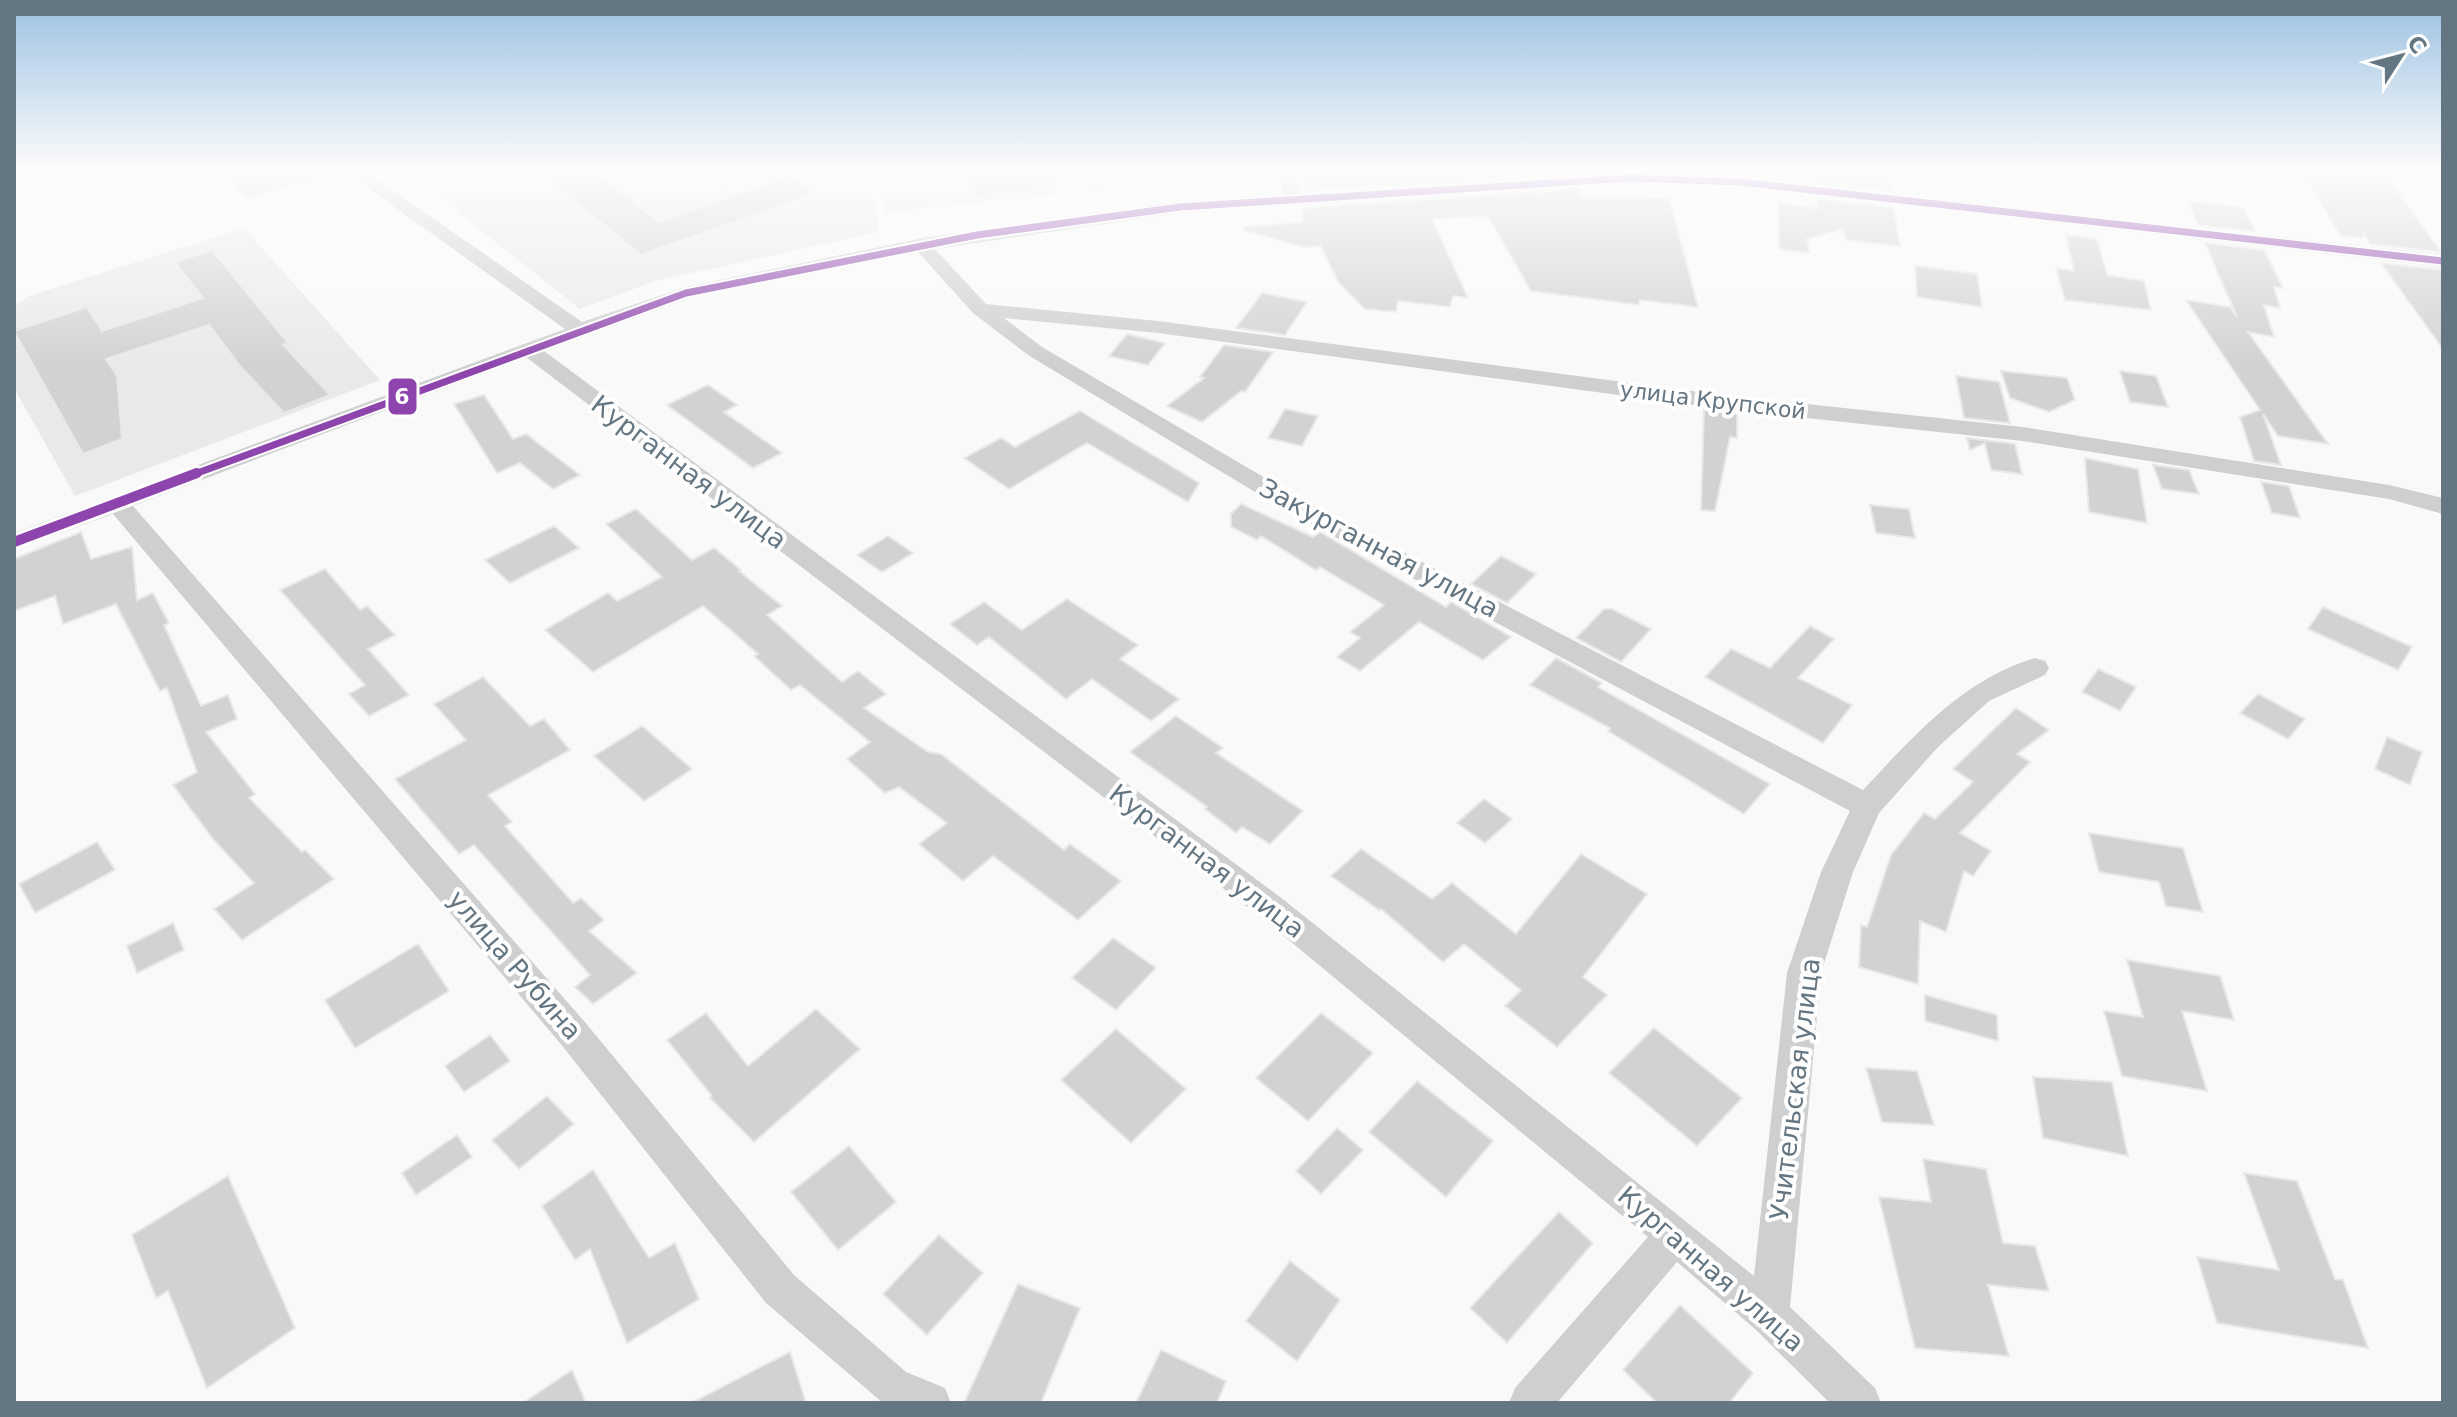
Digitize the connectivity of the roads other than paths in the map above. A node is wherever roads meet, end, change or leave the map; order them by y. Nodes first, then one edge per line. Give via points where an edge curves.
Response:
1 (446, 236) edge
2 (970, 236) edge
3 (2246, 236) edge
4 (923, 244) junction
5 (2443, 261) edge
6 (980, 309) junction
7 (580, 330) junction
8 (530, 350) junction
9 (118, 504) junction
10 (2443, 506) edge
11 (14, 542) edge
12 (2035, 668) dead end
13 (1867, 806) junction
14 (1675, 1235) junction
15 (1769, 1315) junction
16 (930, 1403) edge
17 (1530, 1403) edge
18 (1860, 1403) edge

1 - 7 street
2 - 4 street
3 - 5 street
4 - 6 street, Закурганная улица
4 - 7 street via 686,293
6 - 10 street, улица Крупской via 1158,327 1730,403 2023,434 2389,492
6 - 13 street, Закурганная улица via 1035,351 1297,507
7 - 8 street
8 - 9 street
8 - 14 street, Курганная улица via 1273,909
9 - 11 street
9 - 16 street, улица Рубина via 572,1032 780,1289 892,1386
12 - 13 street, Учительская улица via 1979,694 1928,739
13 - 15 street, Учительская улица via 1837,872 1804,973
14 - 15 street, Курганная улица
14 - 17 street
15 - 18 street, Курганная улица

